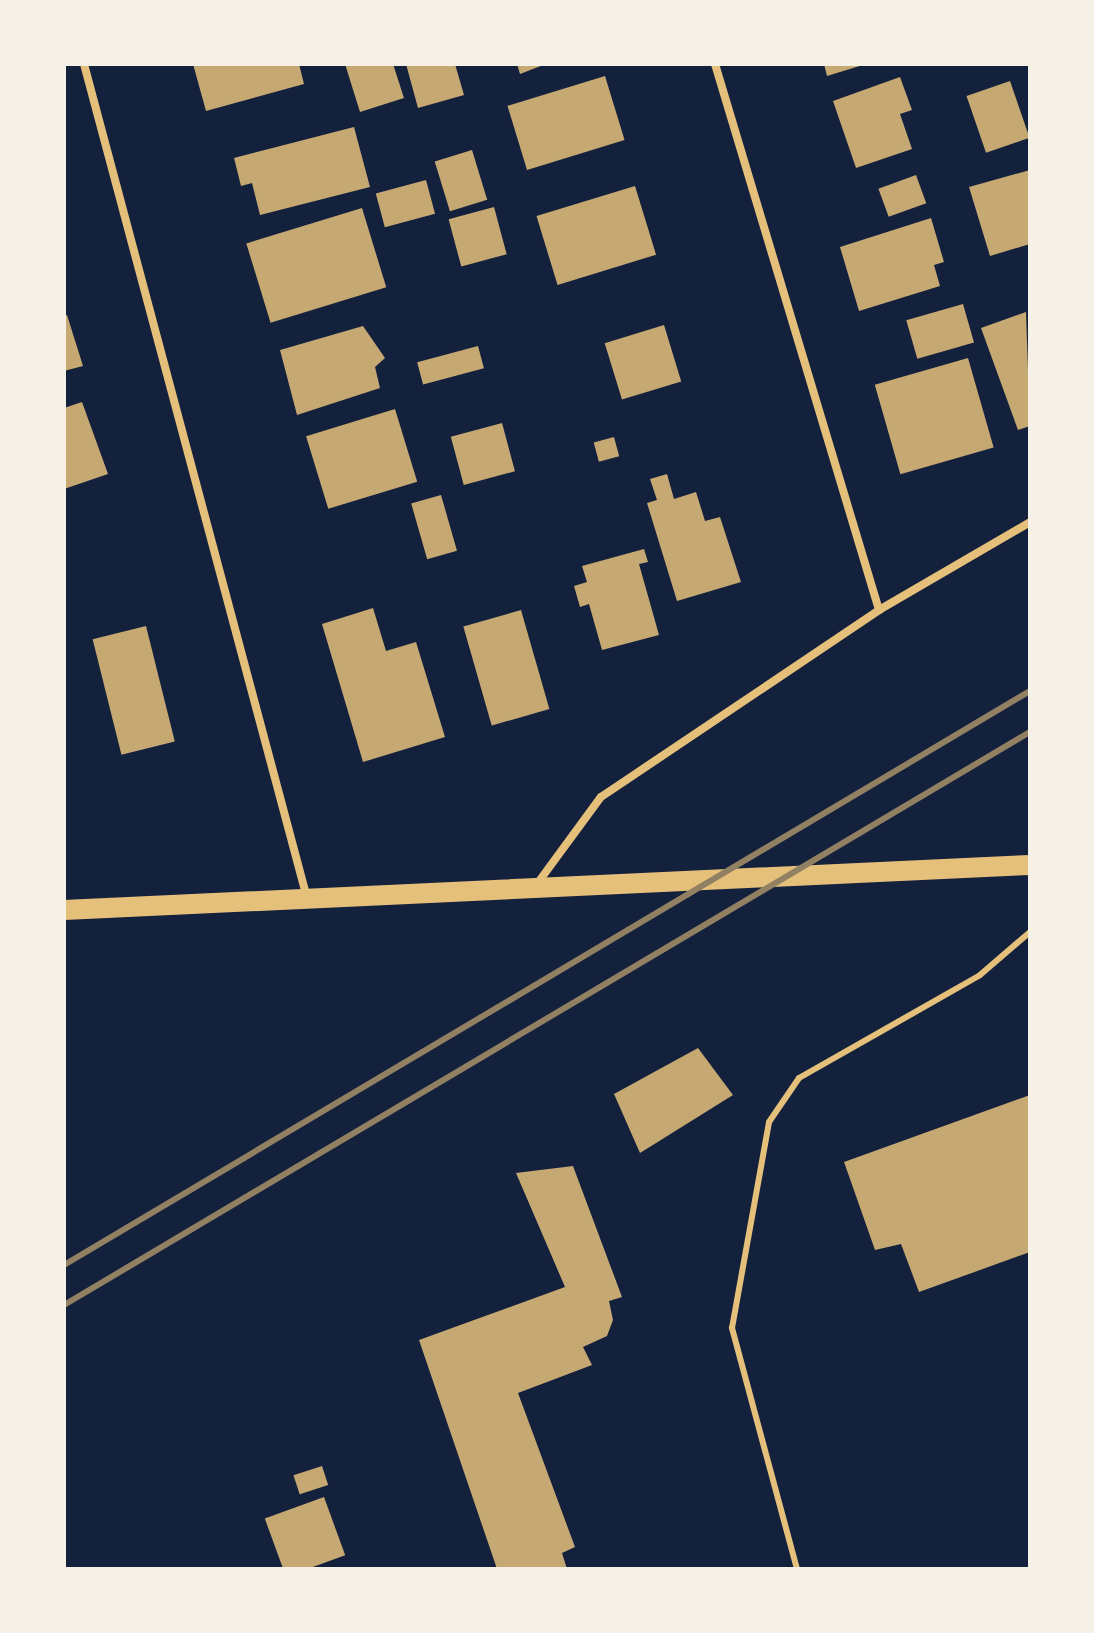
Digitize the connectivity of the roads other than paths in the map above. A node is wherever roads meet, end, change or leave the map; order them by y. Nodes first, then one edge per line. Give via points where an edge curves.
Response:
1 (84, 64) edge
2 (715, 64) edge
3 (1030, 522) edge
4 (879, 610) junction
5 (1030, 865) edge
6 (537, 884) junction
7 (308, 900) junction
8 (64, 910) edge
9 (1030, 932) edge
10 (797, 1569) edge

1 - 7 street
2 - 4 street
3 - 4 street
4 - 6 street via 601,797
5 - 6 main road
6 - 7 main road
7 - 8 main road
9 - 10 lane via 980,975 799,1078 769,1122 732,1328

